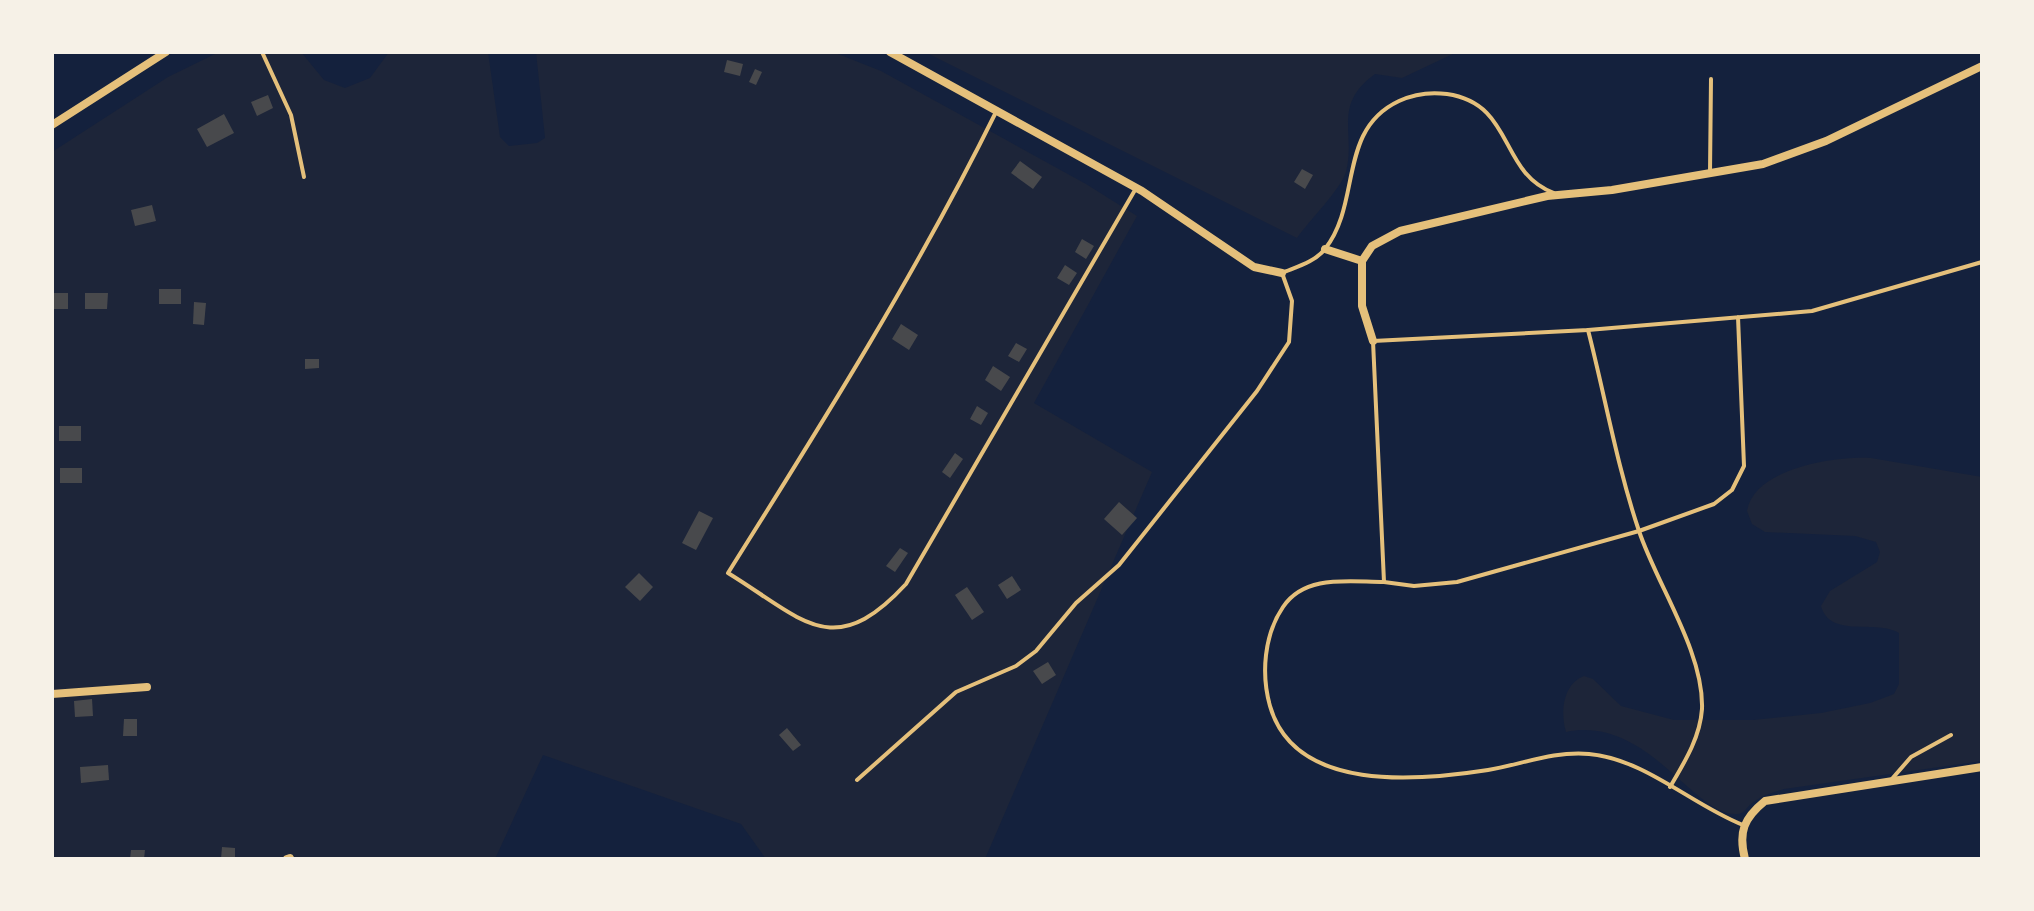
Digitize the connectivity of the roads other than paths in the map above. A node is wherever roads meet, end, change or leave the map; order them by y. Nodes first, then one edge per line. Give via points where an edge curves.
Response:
1 (166, 52) edge
2 (262, 52) edge
3 (890, 52) edge
4 (1982, 66) edge
5 (1711, 79) dead end
6 (997, 110) junction
7 (52, 125) edge
8 (1710, 174) junction
9 (304, 177) dead end
10 (1136, 187) junction
11 (1560, 195) junction
12 (1325, 249) junction
13 (1362, 261) junction
14 (1982, 262) edge
15 (1282, 273) junction
16 (1738, 317) junction
17 (1588, 330) junction
18 (1373, 341) junction
19 (1639, 531) junction
20 (1384, 582) junction
21 (147, 687) dead end
22 (52, 694) edge
23 (1951, 735) dead end
24 (1982, 767) edge
25 (857, 780) dead end
26 (1891, 780) junction
27 (1670, 787) junction
28 (1743, 825) junction
29 (1745, 859) edge

1 - 7 street
2 - 9 lane via 291,115
3 - 6 street
4 - 8 street via 1826,141 1763,164
5 - 8 lane
6 - 10 street
6 - 10 lane via 942,222 728,573 812,625 856,626 881,612 906,584
8 - 11 street
10 - 15 street via 1254,267
11 - 12 lane via 1540,188 1522,172 1489,111 1460,96 1422,94 1383,110 1362,134 1339,222
11 - 13 street via 1400,231 1372,246
12 - 13 street
12 - 15 lane
13 - 18 street via 1362,306
14 - 16 lane via 1812,311
15 - 25 lane via 1292,301 1289,342 1257,391 1119,565 1076,603 1036,651 1016,666 956,692
16 - 17 lane
16 - 19 lane via 1744,466 1732,490 1714,504
17 - 18 lane
17 - 19 lane
18 - 20 lane
19 - 20 lane via 1457,582
19 - 27 lane via 1694,662 1702,707 1691,751
20 - 27 lane via 1305,586 1292,595 1274,623 1265,673 1269,702 1280,731 1304,756 1347,772 1429,778 1544,755 1591,754 1630,764
21 - 22 street
23 - 26 lane via 1911,757
24 - 26 street
26 - 28 street via 1765,801
27 - 28 lane
28 - 29 street

